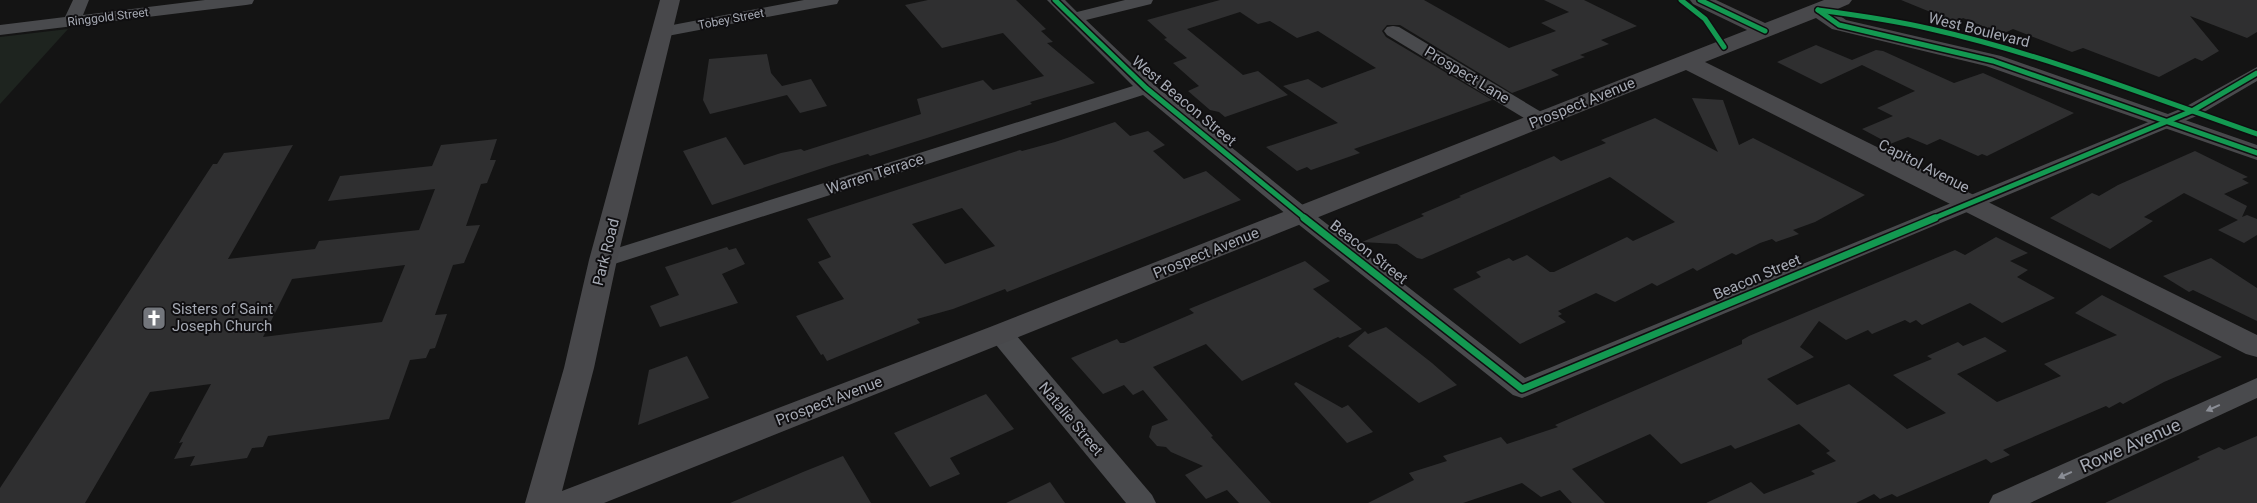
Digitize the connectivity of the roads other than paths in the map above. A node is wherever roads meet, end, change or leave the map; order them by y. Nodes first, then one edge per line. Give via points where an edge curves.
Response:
1 (81, 0) edge
2 (246, 0) edge
3 (670, 0) edge
4 (830, 0) edge
5 (1055, 0) edge
6 (1145, 0) edge
7 (1681, 0) edge
8 (1700, 0) edge
9 (1842, 0) edge
10 (1818, 10) junction
11 (1074, 18) junction
12 (72, 21) junction
13 (0, 30) edge
14 (1393, 31) dead end
15 (1765, 31) junction
16 (662, 32) junction
17 (1724, 47) junction
18 (1687, 62) junction
19 (2257, 73) edge
20 (1146, 88) junction
21 (2192, 111) junction
22 (1541, 120) junction
23 (2167, 122) junction
24 (2257, 134) edge
25 (2257, 153) edge
26 (1968, 202) junction
27 (1301, 215) junction
28 (603, 260) junction
29 (1001, 334) junction
30 (2257, 347) edge
31 (2257, 388) edge
32 (542, 503) edge
33 (568, 503) edge
34 (1142, 503) edge
35 (2004, 503) edge

1 - 12 street
2 - 12 street, Ringgold Street
3 - 16 main road, Park Road
4 - 16 street, Tobey Street
5 - 11 street, West Beacon Street
6 - 11 street
7 - 17 main road via 1705,20
8 - 15 main road
9 - 10 main road, Prospect Avenue
10 - 15 main road, Prospect Avenue
10 - 21 main road, West Boulevard via 1849,13 2004,48
10 - 23 main road, West Boulevard via 1844,26 1992,61
11 - 20 street, West Beacon Street
12 - 13 street, Ringgold Street
14 - 22 street, Prospect Lane
15 - 17 main road, Prospect Avenue
16 - 28 main road, Park Road
17 - 18 main road, Prospect Avenue
18 - 22 main road, Prospect Avenue
18 - 26 main road, Capitol Avenue
19 - 21 street, Beacon Street
20 - 27 street, West Beacon Street
20 - 28 street, Warren Terrace
21 - 23 street, Beacon Street
21 - 24 main road, West Boulevard
22 - 27 main road, Prospect Avenue
23 - 25 main road, West Boulevard
23 - 26 street, Beacon Street
26 - 27 street, Beacon Street via 1522,389
26 - 30 main road, Capitol Avenue
27 - 29 main road, Prospect Avenue
28 - 32 main road, Park Road via 579,368
29 - 33 main road, Prospect Avenue
29 - 34 street, Natalie Street
31 -> 35 street, Rowe Avenue

